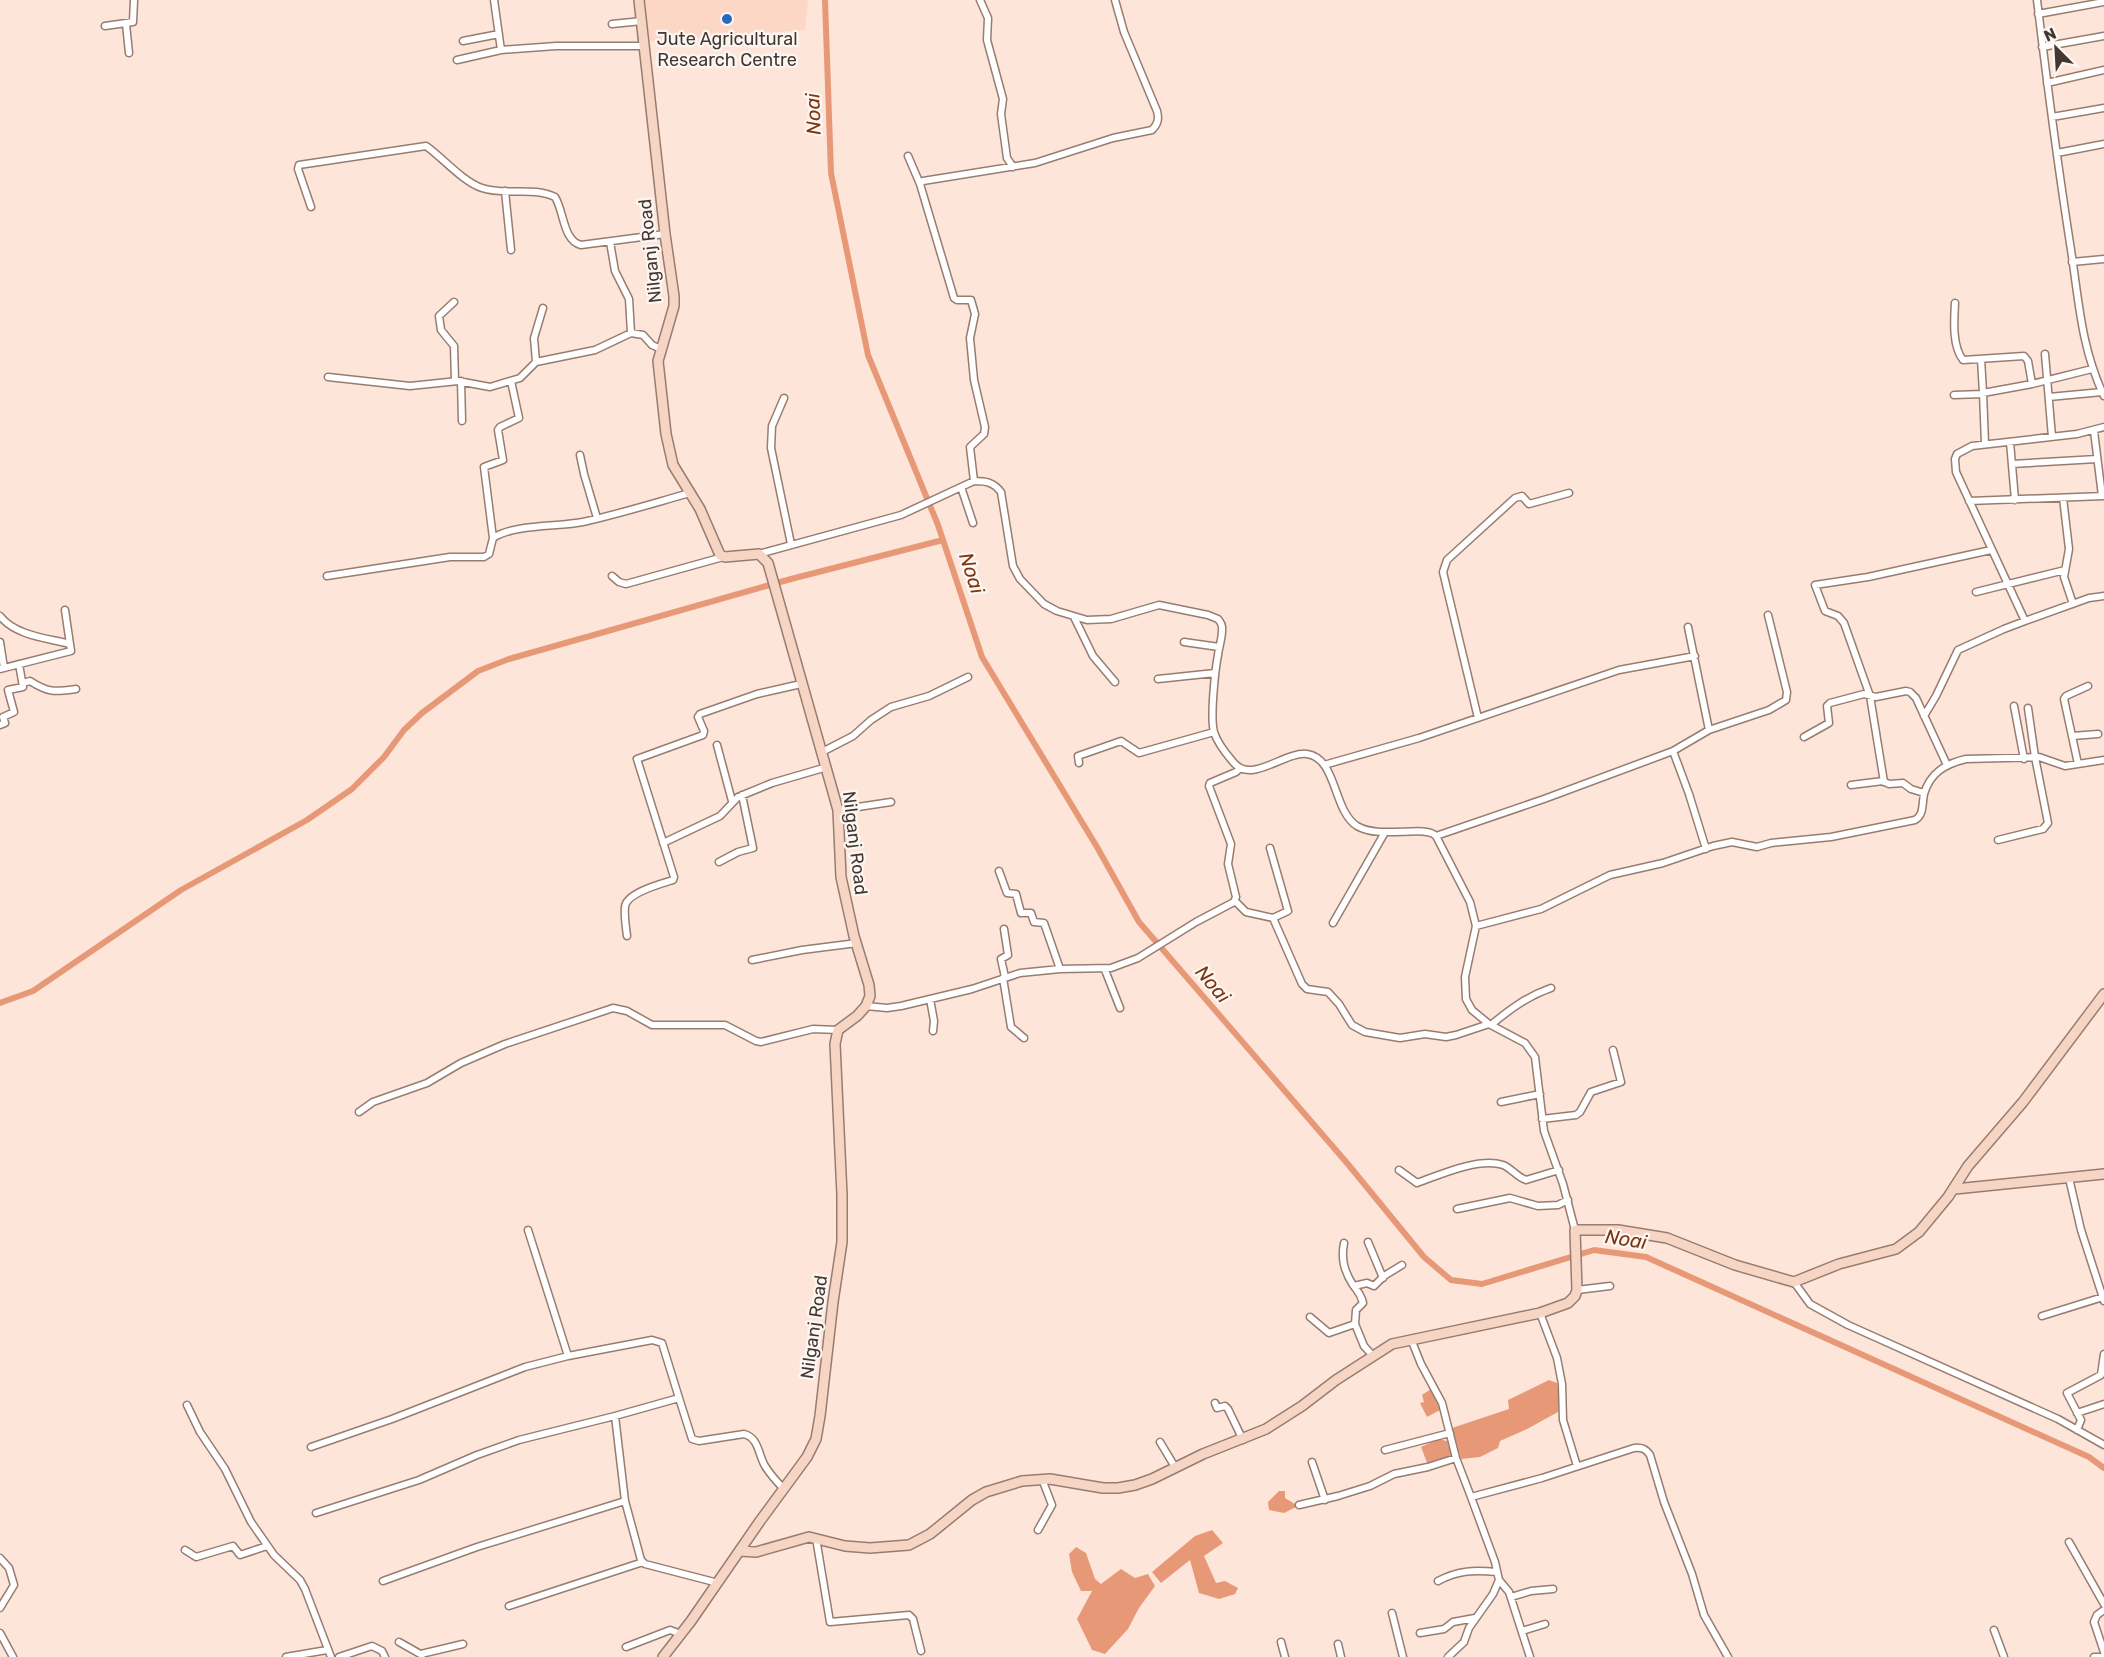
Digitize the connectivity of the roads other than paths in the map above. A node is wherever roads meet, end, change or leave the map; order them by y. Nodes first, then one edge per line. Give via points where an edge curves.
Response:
1 (134, 0) edge
2 (494, 0) edge
3 (639, 0) edge
4 (980, 0) edge
5 (1115, 0) edge
6 (2037, 0) edge
7 (2104, 2) edge
8 (2038, 14) junction
9 (642, 21) junction
10 (126, 24) junction
11 (612, 24) dead end
12 (105, 26) dead end
13 (499, 34) junction
14 (2104, 36) edge
15 (463, 41) dead end
16 (645, 46) junction
17 (2042, 47) junction
18 (501, 51) junction
19 (129, 53) dead end
20 (457, 60) dead end
21 (2104, 70) edge
22 (2047, 83) junction
23 (2104, 108) edge
24 (2052, 117) junction
25 (2104, 144) edge
26 (2056, 153) junction
27 (908, 156) dead end
28 (1013, 167) junction
29 (920, 184) junction
30 (505, 192) junction
31 (311, 207) dead end
32 (665, 234) junction
33 (610, 242) junction
34 (511, 250) dead end
35 (2104, 259) edge
36 (2073, 262) junction
37 (454, 302) dead end
38 (1955, 303) dead end
39 (543, 308) dead end
40 (631, 333) junction
41 (661, 349) junction
42 (2045, 354) dead end
43 (1981, 359) junction
44 (536, 362) junction
45 (2092, 369) junction
46 (328, 377) dead end
47 (458, 381) junction
48 (511, 381) junction
49 (2047, 381) junction
50 (2032, 384) junction
51 (1983, 393) junction
52 (2103, 394) edge
53 (1954, 395) dead end
54 (2049, 397) junction
55 (784, 398) dead end
56 (462, 421) dead end
57 (2104, 427) edge
58 (2094, 431) junction
59 (2052, 437) junction
60 (2010, 442) junction
61 (1985, 444) junction
62 (580, 455) dead end
63 (2097, 459) junction
64 (2012, 464) junction
65 (974, 482) junction
66 (961, 487) junction
67 (690, 493) junction
68 (1569, 493) dead end
69 (2103, 496) edge
70 (2063, 498) junction
71 (2015, 500) junction
72 (1969, 501) junction
73 (597, 518) junction
74 (973, 523) dead end
75 (493, 538) junction
76 (791, 544) junction
77 (1991, 550) junction
78 (759, 554) junction
79 (723, 557) junction
80 (2065, 570) junction
81 (327, 576) dead end
82 (612, 576) dead end
83 (2008, 584) junction
84 (1976, 592) dead end
85 (2104, 596) edge
86 (2073, 604) junction
87 (65, 610) dead end
88 (1768, 615) dead end
89 (0, 616) edge
90 (1074, 617) junction
91 (2025, 621) junction
92 (1688, 627) dead end
93 (0, 642) edge
94 (1184, 642) dead end
95 (70, 644) junction
96 (1219, 647) junction
97 (1695, 656) junction
98 (19, 664) junction
99 (2, 668) edge
100 (1215, 673) junction
101 (968, 677) dead end
102 (1158, 680) dead end
103 (1114, 681) dead end
104 (22, 683) junction
105 (801, 684) junction
106 (2088, 686) dead end
107 (76, 689) dead end
108 (1870, 696) junction
109 (2014, 706) dead end
110 (2028, 708) dead end
111 (1924, 716) junction
112 (1478, 718) junction
113 (0, 725) edge
114 (1709, 730) junction
115 (1214, 732) junction
116 (2098, 734) dead end
117 (2072, 736) junction
118 (1804, 737) dead end
119 (717, 745) dead end
120 (1673, 751) junction
121 (822, 752) junction
122 (2035, 757) junction
123 (2024, 759) junction
124 (2104, 760) edge
125 (1079, 763) dead end
126 (2078, 764) junction
127 (1324, 765) junction
128 (1947, 765) junction
129 (827, 767) junction
130 (1240, 768) junction
131 (1884, 782) junction
132 (1851, 785) dead end
133 (1924, 793) junction
134 (742, 795) junction
135 (732, 801) junction
136 (891, 802) dead end
137 (838, 810) junction
138 (1383, 834) junction
139 (1436, 836) junction
140 (1998, 840) dead end
141 (663, 843) junction
142 (1270, 848) dead end
143 (1706, 849) junction
144 (718, 862) dead end
145 (999, 871) dead end
146 (1235, 901) junction
147 (1273, 918) junction
148 (1333, 923) dead end
149 (1476, 926) junction
150 (1004, 929) dead end
151 (627, 936) dead end
152 (857, 943) junction
153 (752, 960) dead end
154 (1060, 969) junction
155 (1105, 970) junction
156 (1004, 977) junction
157 (1551, 988) dead end
158 (2104, 994) edge
159 (930, 999) junction
160 (866, 1006) junction
161 (1120, 1008) dead end
162 (1490, 1024) junction
163 (838, 1030) junction
164 (933, 1031) dead end
165 (1024, 1038) dead end
166 (1613, 1050) dead end
167 (1540, 1094) junction
168 (1501, 1102) dead end
169 (359, 1112) dead end
170 (1542, 1119) junction
171 (1399, 1170) dead end
172 (1559, 1170) junction
173 (2104, 1174) edge
174 (2069, 1178) junction
175 (1955, 1189) junction
176 (1568, 1200) junction
177 (1457, 1209) dead end
178 (528, 1230) dead end
179 (1575, 1230) junction
180 (1368, 1242) dead end
181 (1344, 1243) dead end
182 (1402, 1265) dead end
183 (1383, 1278) junction
184 (1794, 1282) junction
185 (1354, 1286) junction
186 (1610, 1286) dead end
187 (1577, 1290) junction
188 (2103, 1299) edge
189 (1540, 1313) junction
190 (2042, 1316) dead end
191 (1310, 1317) dead end
192 (1355, 1324) junction
193 (1411, 1339) junction
194 (2104, 1354) edge
195 (568, 1356) junction
196 (1373, 1356) junction
197 (679, 1398) junction
198 (1215, 1403) dead end
199 (2104, 1404) edge
200 (187, 1405) dead end
201 (2078, 1413) junction
202 (615, 1416) junction
203 (2077, 1430) junction
204 (1450, 1433) junction
205 (1243, 1440) junction
206 (1160, 1443) dead end
207 (2104, 1446) edge
208 (311, 1447) dead end
209 (1385, 1450) dead end
210 (1456, 1458) junction
211 (1312, 1462) dead end
212 (1577, 1466) junction
213 (1175, 1467) junction
214 (1042, 1479) junction
215 (784, 1489) junction
216 (1471, 1497) junction
217 (1325, 1500) junction
218 (625, 1501) junction
219 (1299, 1505) dead end
220 (316, 1513) dead end
221 (1038, 1530) dead end
222 (816, 1538) junction
223 (2070, 1542) dead end
224 (267, 1546) junction
225 (185, 1550) dead end
226 (740, 1551) junction
227 (0, 1558) edge
228 (643, 1562) junction
229 (1497, 1572) junction
230 (1498, 1580) junction
231 (383, 1581) dead end
232 (1438, 1581) dead end
233 (718, 1582) junction
234 (1553, 1589) dead end
235 (1511, 1597) junction
236 (2104, 1604) edge
237 (509, 1606) dead end
238 (0, 1608) edge
239 (2104, 1610) edge
240 (1392, 1613) dead end
241 (1474, 1618) junction
242 (1545, 1624) dead end
243 (1994, 1630) dead end
244 (1522, 1631) junction
245 (0, 1633) edge
246 (1420, 1633) dead end
247 (681, 1634) junction
248 (399, 1642) dead end
249 (1281, 1642) dead end
250 (462, 1644) dead end
251 (1338, 1644) dead end
252 (626, 1647) dead end
253 (327, 1650) junction
254 (921, 1651) dead end
255 (2104, 1652) edge
256 (423, 1656) edge
257 (13, 1657) edge
258 (286, 1657) edge
259 (332, 1657) edge
260 (339, 1657) edge
261 (385, 1657) edge
262 (663, 1657) edge
263 (1286, 1657) edge
264 (1341, 1657) edge
265 (1403, 1657) edge
266 (1448, 1657) edge
267 (1530, 1657) edge
268 (1728, 1657) edge
269 (2004, 1657) edge
270 (2094, 1657) edge
271 (2104, 1657) edge

1 - 10 street via 134,21
2 - 13 street
3 - 9 street, Nilganj Road
4 - 28 street via 988,18 987,40 1003,99 1001,114 1007,158
5 - 28 street via 1157,111 1158,123 1152,130
6 - 8 street
7 - 8 street
8 - 17 street
9 - 11 street
9 - 16 street, Nilganj Road
10 - 12 street
10 - 19 street
13 - 15 street
13 - 18 street
14 - 17 street
16 - 18 street via 555,46
16 - 32 street, Nilganj Road
17 - 22 street
18 - 20 street
21 - 22 street
22 - 24 street
23 - 24 street
24 - 26 street
25 - 26 street
26 - 36 street
27 - 29 street
28 - 29 street
29 - 65 street via 954,298 971,300 975,314 970,338 985,427 984,434 969,450
30 - 31 street via 478,186 423,145 299,165
30 - 33 street via 555,197 573,242
30 - 34 street
32 - 33 street
32 - 41 street, Nilganj Road via 674,306
33 - 40 street via 615,271 629,299
35 - 36 street
36 - 45 street via 2083,337
37 - 47 street via 439,316 441,330 454,346
38 - 43 street via 1960,357
39 - 44 street via 534,338
40 - 41 street
40 - 44 street via 595,350
41 - 67 street, Nilganj Road via 658,366 670,456
42 - 49 street
43 - 50 street via 2024,356
43 - 51 street
44 - 48 street via 520,378
45 - 49 street
45 - 52 street
46 - 47 street via 410,386
47 - 48 street via 490,387
47 - 56 street
48 - 75 street via 519,418 498,428 504,459 484,467
49 - 50 street
49 - 54 street
50 - 51 street
51 - 53 street
51 - 61 street
52 - 54 street
54 - 59 street
55 - 76 street via 772,426 771,448
57 - 58 street
58 - 59 street
58 - 63 street
59 - 60 street
60 - 61 street
60 - 64 street
61 - 72 street via 1961,450 1955,459 1956,472
62 - 73 street
63 - 64 street
63 - 69 street
64 - 71 street
65 - 66 street
65 - 90 street via 991,483 1001,492 1016,573 1044,604
66 - 74 street
66 - 76 street via 901,515
67 - 73 street
67 - 79 street, Nilganj Road
68 - 112 street via 1529,504 1522,496 1515,498 1443,567
69 - 70 street
70 - 71 street
70 - 80 street via 2069,546
71 - 72 street
72 - 77 street
73 - 75 street
75 - 81 street via 489,554 484,557 450,557
76 - 78 street
77 - 83 street
77 - 108 street via 1815,585 1825,611 1844,623
78 - 79 street
78 - 105 street, Nilganj Road via 766,559 771,574
79 - 82 street via 626,584
80 - 83 street
80 - 86 street
83 - 84 street
83 - 91 street
85 - 86 street
86 - 91 street
87 - 95 street
88 - 114 street via 1786,699 1764,712
89 - 95 street via 7,625 26,633
90 - 96 street via 1099,621 1168,606 1218,619 1222,628
90 - 103 street via 1093,656
91 - 111 street via 1958,650
92 - 97 street
93 - 99 street
94 - 96 street
95 - 98 street via 71,651
96 - 100 street
97 - 112 street via 1619,670
97 - 114 street
98 - 99 street
98 - 104 street
100 - 102 street
100 - 115 street
101 - 121 street via 928,696 891,707 854,736
104 - 107 street via 30,681 43,690
104 - 113 street via 23,688 8,690 14,712 3,717 4,723
105 - 121 street, Nilganj Road
105 - 141 street via 700,714 703,735 637,759
106 - 117 street via 2064,699
108 - 111 street via 1910,692
108 - 118 street via 1864,693 1830,703 1829,723
108 - 131 street
109 - 123 street
110 - 122 street
111 - 128 street
112 - 127 street
114 - 120 street
115 - 125 street via 1139,753 1121,741 1078,756
115 - 130 street
116 - 117 street
117 - 126 street
119 - 135 street
120 - 139 street
120 - 143 street
121 - 129 street, Nilganj Road
122 - 123 street
122 - 126 street via 2065,766
122 - 140 street via 2048,823 2043,828
123 - 128 street via 1966,759
124 - 126 street
127 - 130 street via 1307,754 1257,769
127 - 138 street via 1349,819 1357,826
128 - 133 street via 1932,777
129 - 134 street
129 - 137 street, Nilganj Road
130 - 146 street via 1209,786 1231,844 1228,864
131 - 132 street
131 - 133 street via 1903,783
133 - 143 street via 1920,815 1915,820 1831,837 1757,846 1732,842
134 - 135 street
134 - 144 street via 753,848
135 - 141 street via 720,816
136 - 137 street
137 - 152 street, Nilganj Road via 841,877
138 - 139 street via 1423,831
138 - 148 street
139 - 149 street via 1470,902
141 - 151 street via 674,879 627,901
142 - 147 street via 1288,911
143 - 149 street via 1610,875 1540,909
145 - 154 street via 1007,893 1016,894 1022,914 1030,913 1034,922 1044,923
146 - 147 street via 1246,912
146 - 155 street via 1138,958
147 - 162 street via 1302,984 1307,989 1328,992 1359,1030 1400,1038 1446,1036
149 - 162 street via 1465,977 1466,999 1472,1010
150 - 156 street via 1008,955 1001,959
152 - 153 street
152 - 160 street, Nilganj Road via 869,985
154 - 155 street
154 - 156 street
155 - 161 street
156 - 159 street
156 - 165 street via 1011,1027
157 - 162 street via 1530,996
158 - 175 street via 2023,1102 1968,1166
159 - 160 street via 887,1008
159 - 164 street
160 - 163 street
162 - 167 street via 1518,1038 1531,1050
163 - 169 street via 813,1029 761,1042 725,1025 652,1025 613,1008 505,1044 427,1083 373,1102
163 - 215 street, Nilganj Road via 834,1044 843,1221 841,1259 817,1433 807,1457
166 - 170 street via 1621,1082 1591,1092 1579,1114
167 - 168 street
167 - 170 street
170 - 172 street
171 - 172 street via 1417,1183 1474,1165 1502,1165 1526,1180
172 - 176 street
173 - 174 street
174 - 175 street
174 - 188 street
175 - 184 street via 1919,1232 1896,1249 1839,1264
176 - 177 street via 1538,1206 1510,1198
176 - 179 street
178 - 195 street
179 - 184 street via 1618,1230 1667,1238 1735,1265
179 - 187 street
180 - 183 street
181 - 185 street via 1342,1259
182 - 183 street
183 - 185 street via 1374,1286
184 - 203 street via 1810,1304 1848,1325
185 - 192 street via 1363,1303 1356,1310
186 - 187 street
187 - 189 street via 1568,1303
188 - 190 street
189 - 193 street
189 - 212 street via 1559,1365 1563,1420
191 - 192 street via 1331,1333
192 - 196 street
193 - 196 street via 1392,1344
193 - 204 street via 1442,1403
194 - 201 street via 2101,1375 2067,1393
195 - 197 street via 660,1342
195 - 208 street via 501,1375
196 - 205 street via 1285,1418
197 - 202 street
197 - 215 street via 692,1439 699,1442 750,1436 765,1466
198 - 205 street via 1217,1408 1228,1409
199 - 201 street
200 - 224 street
201 - 203 street via 2081,1422
202 - 218 street
202 - 220 street via 519,1440 410,1483
203 - 207 street
204 - 209 street
204 - 210 street
205 - 213 street
206 - 213 street
210 - 216 street
210 - 217 street via 1394,1474
211 - 217 street
212 - 216 street
212 - 268 street via 1634,1448 1647,1451 1708,1625
213 - 214 street via 1152,1479 1118,1488
214 - 221 street via 1052,1505
214 - 222 street via 986,1492 909,1545 870,1548
215 - 226 street, Nilganj Road
216 - 229 street
217 - 219 street
218 - 228 street
218 - 231 street
222 - 226 street via 806,1537 756,1552
222 - 254 street via 830,1622 909,1616
223 - 236 street
224 - 225 street via 240,1555 233,1546 196,1557
224 - 253 street via 305,1589
226 - 233 street, Nilganj Road
227 - 238 street via 14,1583
228 - 233 street
228 - 237 street
229 - 230 street
229 - 232 street via 1471,1570
230 - 235 street
230 - 241 street
233 - 247 street, Nilganj Road
234 - 235 street
235 - 244 street
239 - 255 street via 2094,1622
240 - 265 street
241 - 246 street
241 - 266 street via 1464,1642
242 - 244 street
243 - 269 street
244 - 267 street
245 - 257 street
247 - 252 street via 670,1630
247 - 262 street, Nilganj Road
248 - 256 street
249 - 263 street
250 - 256 street
251 - 264 street
253 - 258 street
253 - 259 street
260 - 261 street via 372,1646
270 - 271 street

